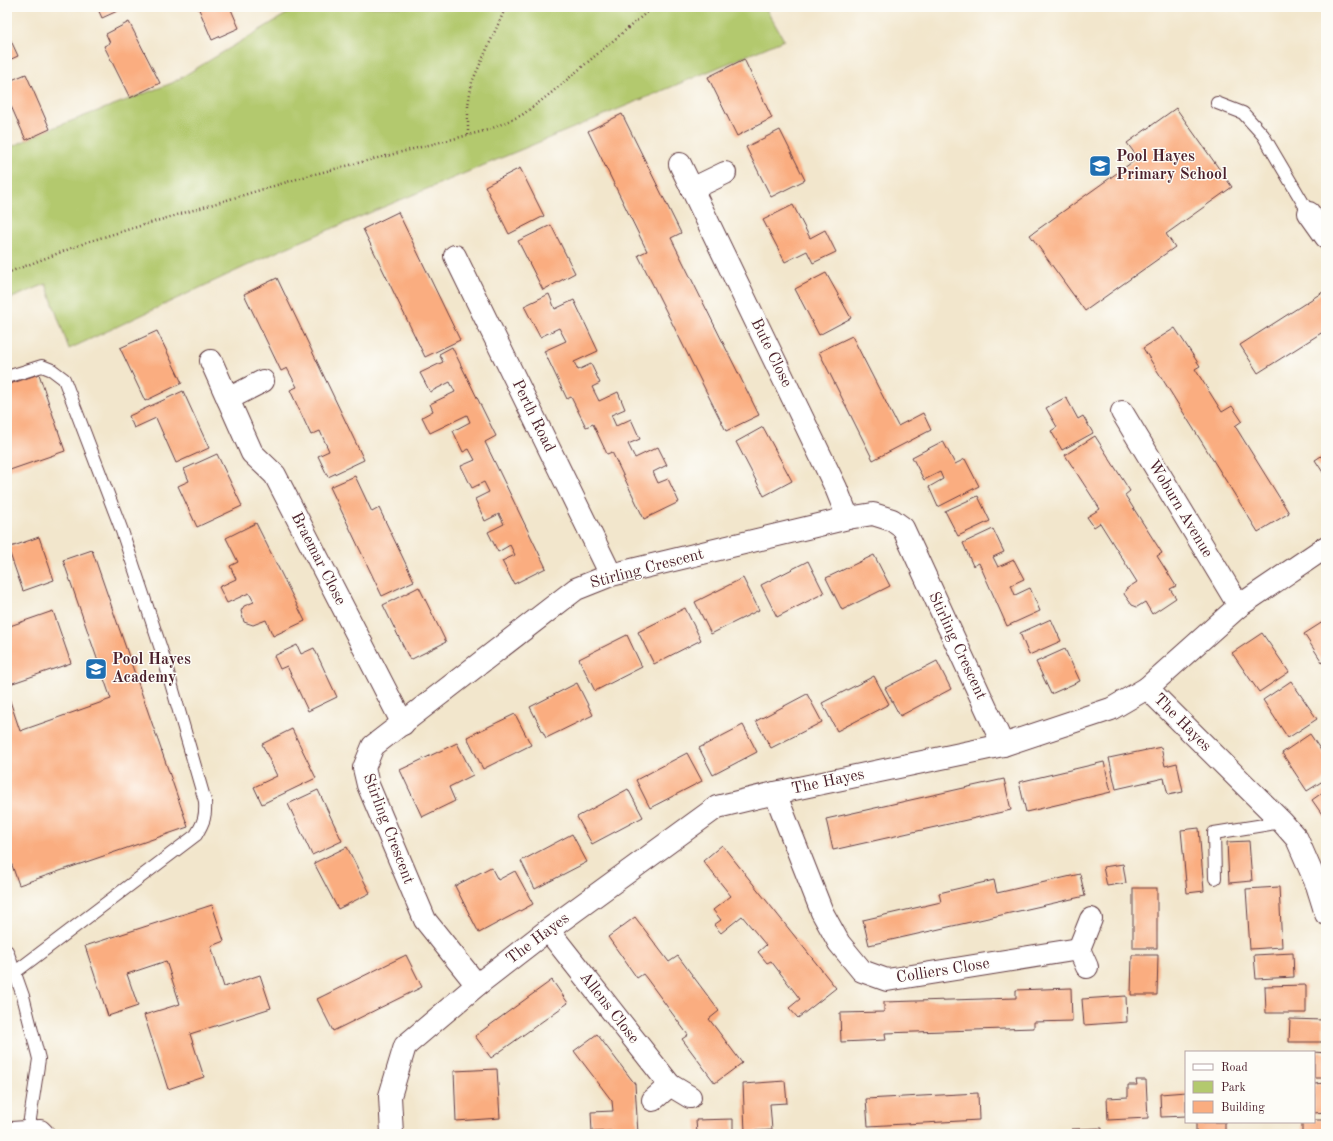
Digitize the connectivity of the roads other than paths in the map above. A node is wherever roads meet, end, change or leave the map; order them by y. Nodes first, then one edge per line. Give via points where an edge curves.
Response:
1 (1217, 104) dead end
2 (680, 164) dead end
3 (725, 174) dead end
4 (692, 189) junction
5 (1309, 213) joint
6 (1326, 237) edge
7 (455, 256) dead end
8 (211, 360) dead end
9 (7, 377) edge
10 (263, 381) dead end
11 (228, 399) junction
12 (1122, 412) dead end
13 (848, 518) junction
14 (1326, 547) edge
15 (611, 576) junction
16 (1238, 606) junction
17 (1147, 688) junction
18 (403, 724) junction
19 (1004, 745) junction
20 (775, 793) junction
21 (1282, 822) junction
22 (1215, 878) dead end
23 (1321, 882) edge
24 (1326, 914) edge
25 (1091, 919) dead end
26 (548, 930) junction
27 (7, 951) edge
28 (14, 972) junction
29 (477, 984) junction
30 (670, 1086) junction
31 (690, 1097) dead end
32 (653, 1100) dead end
33 (27, 1133) edge
34 (392, 1134) edge

1 - 5 lane via 1243,113 1263,135
2 - 4 street, Bute Close
3 - 4 street
4 - 13 street, Bute Close
5 - 6 street
7 - 15 street, Perth Road
8 - 11 street, Braemar Close
9 - 28 lane via 42,366 64,379 122,531 162,652 205,801 206,814 196,835
10 - 11 street
11 - 18 street, Braemar Close via 252,453 275,476
12 - 16 street, Woburn Avenue
13 - 15 street, Stirling Crescent
13 - 19 street, Stirling Crescent via 873,514 892,520 903,528
14 - 16 street
15 - 18 street, Stirling Crescent via 576,589
16 - 17 street
17 - 19 street, The Hayes via 1111,709
17 - 21 street, The Hayes
18 - 29 street, Stirling Crescent via 373,746 364,768 368,785 424,920
19 - 20 street, The Hayes
20 - 25 street, Colliers Close via 822,912 839,943 862,970 887,980 1083,958
20 - 26 street, The Hayes via 717,807
21 - 22 lane via 1214,834
21 - 23 street, The Hayes via 1297,839
23 - 24 street, The Hayes
26 - 29 street, The Hayes
26 - 30 street, Allens Close
27 - 28 lane
28 - 33 lane via 23,996 39,1059
29 - 34 street, The Hayes via 405,1046 390,1096
30 - 31 street, Allens Close
30 - 32 street

